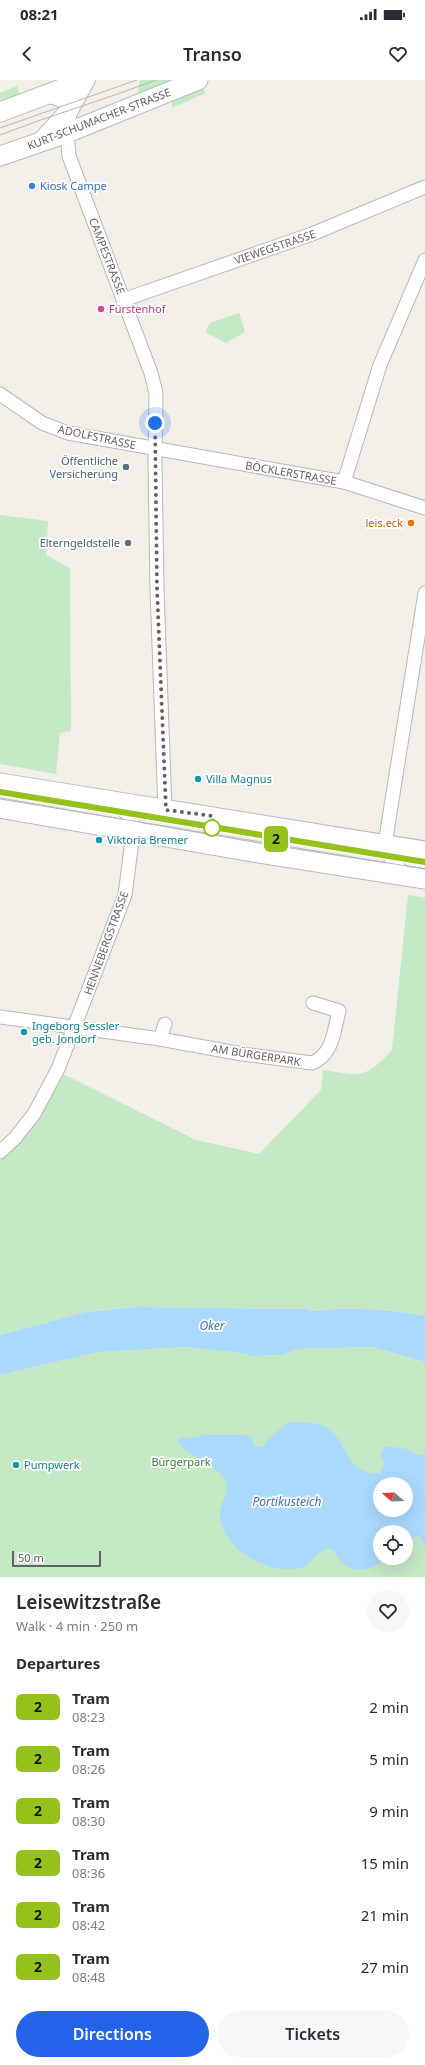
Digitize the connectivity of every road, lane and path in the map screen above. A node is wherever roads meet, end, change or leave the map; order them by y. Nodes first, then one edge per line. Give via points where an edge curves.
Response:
1 (198, 80) edge
2 (79, 81) edge
3 (44, 95) junction
4 (71, 106) junction
5 (0, 112) edge
6 (107, 117) junction
7 (67, 133) junction
8 (42, 141) junction
9 (0, 156) edge
10 (424, 189) edge
11 (425, 260) edge
12 (123, 300) junction
13 (0, 394) edge
14 (155, 449) junction
15 (344, 482) junction
16 (425, 508) edge
17 (425, 593) edge
18 (0, 783) edge
19 (111, 802) junction
20 (0, 808) edge
21 (166, 810) junction
22 (134, 832) junction
23 (385, 844) junction
24 (425, 851) edge
25 (417, 878) edge
26 (313, 1003) dead end
27 (0, 1017) edge
28 (165, 1024) dead end
29 (74, 1028) junction
30 (160, 1039) junction
31 (0, 1152) edge

1 - 6 main road, KURT-SCHUMACHER-STRASSE
2 - 3 main road
2 - 4 main road
3 - 4 street
3 - 5 main road
4 - 6 main road
4 - 7 street, CAMPESTRASSE
4 - 8 main road via 62,120
6 - 7 main road, KURT-SCHUMACHER-STRASSE
7 - 8 main road, KURT-SCHUMACHER-STRASSE
7 - 12 street, CAMPESTRASSE via 70,160
8 - 9 main road, KURT-SCHUMACHER-STRASSE
10 - 12 street, VIEWEGSTRASSE via 312,234
11 - 15 street via 380,365
12 - 14 street, CAMPESTRASSE via 156,393
13 - 14 street, ADOLFSTRASSE via 29,416 55,429
14 - 15 street, BÖCKLERSTRASSE
14 - 21 street, CAMPESTRASSE via 157,588
15 - 16 street, BÖCKLERSTRASSE
17 - 23 street
18 - 19 main road
19 - 21 main road
19 - 22 street via 128,814 134,825
20 - 22 main road
21 - 23 main road
22 - 25 main road
22 - 29 street, HENNEBERGSTRASSE via 125,895
23 - 24 main road
23 - 25 street via 394,864
26 - 30 street, AM BÜRGERPARK via 339,1011 329,1048 321,1059 312,1063 242,1054
27 - 29 street
28 - 30 street
29 - 30 street, AM BÜRGERPARK
29 - 31 street, HENNEBERGSTRASSE via 43,1099 15,1138

